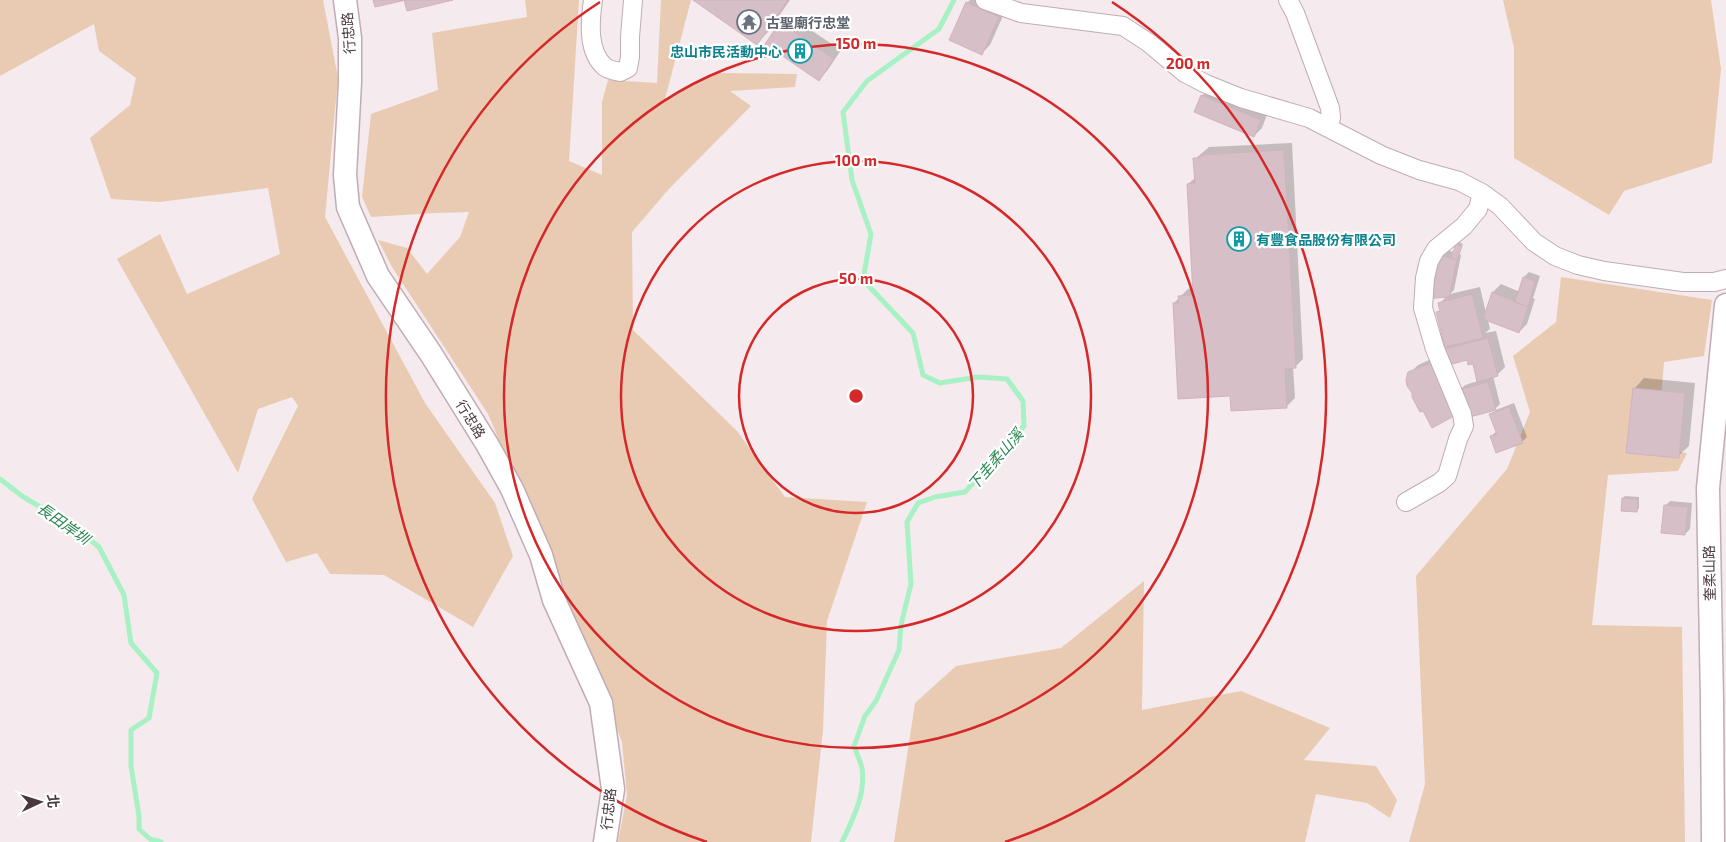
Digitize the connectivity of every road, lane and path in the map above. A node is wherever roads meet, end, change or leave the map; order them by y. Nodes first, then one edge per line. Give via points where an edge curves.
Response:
1 (345, 0) edge
2 (593, 0) edge
3 (633, 0) edge
4 (985, 0) edge
5 (1288, 0) edge
6 (1327, 127) junction
7 (1482, 193) junction
8 (1726, 279) edge
9 (1726, 305) edge
10 (1406, 502) dead end
11 (605, 842) edge
12 (1713, 842) edge

1 - 11 street, 行忠路 via 350,38 345,175 348,207 378,276 431,354 512,489 541,555 554,600 601,703 613,789
2 - 3 street via 592,41 597,58 606,68 620,72 628,68 630,58
4 - 6 street via 1020,13 1123,26 1184,73 1206,84
5 - 6 street via 1330,108 1331,118
6 - 7 street via 1381,155 1458,181
7 - 8 street via 1500,206 1534,242 1555,256 1578,265 1683,282
7 - 10 street via 1478,209 1464,226 1436,249 1425,278 1423,308 1464,426 1447,476
9 - 12 street, 奎柔山路 via 1708,488

